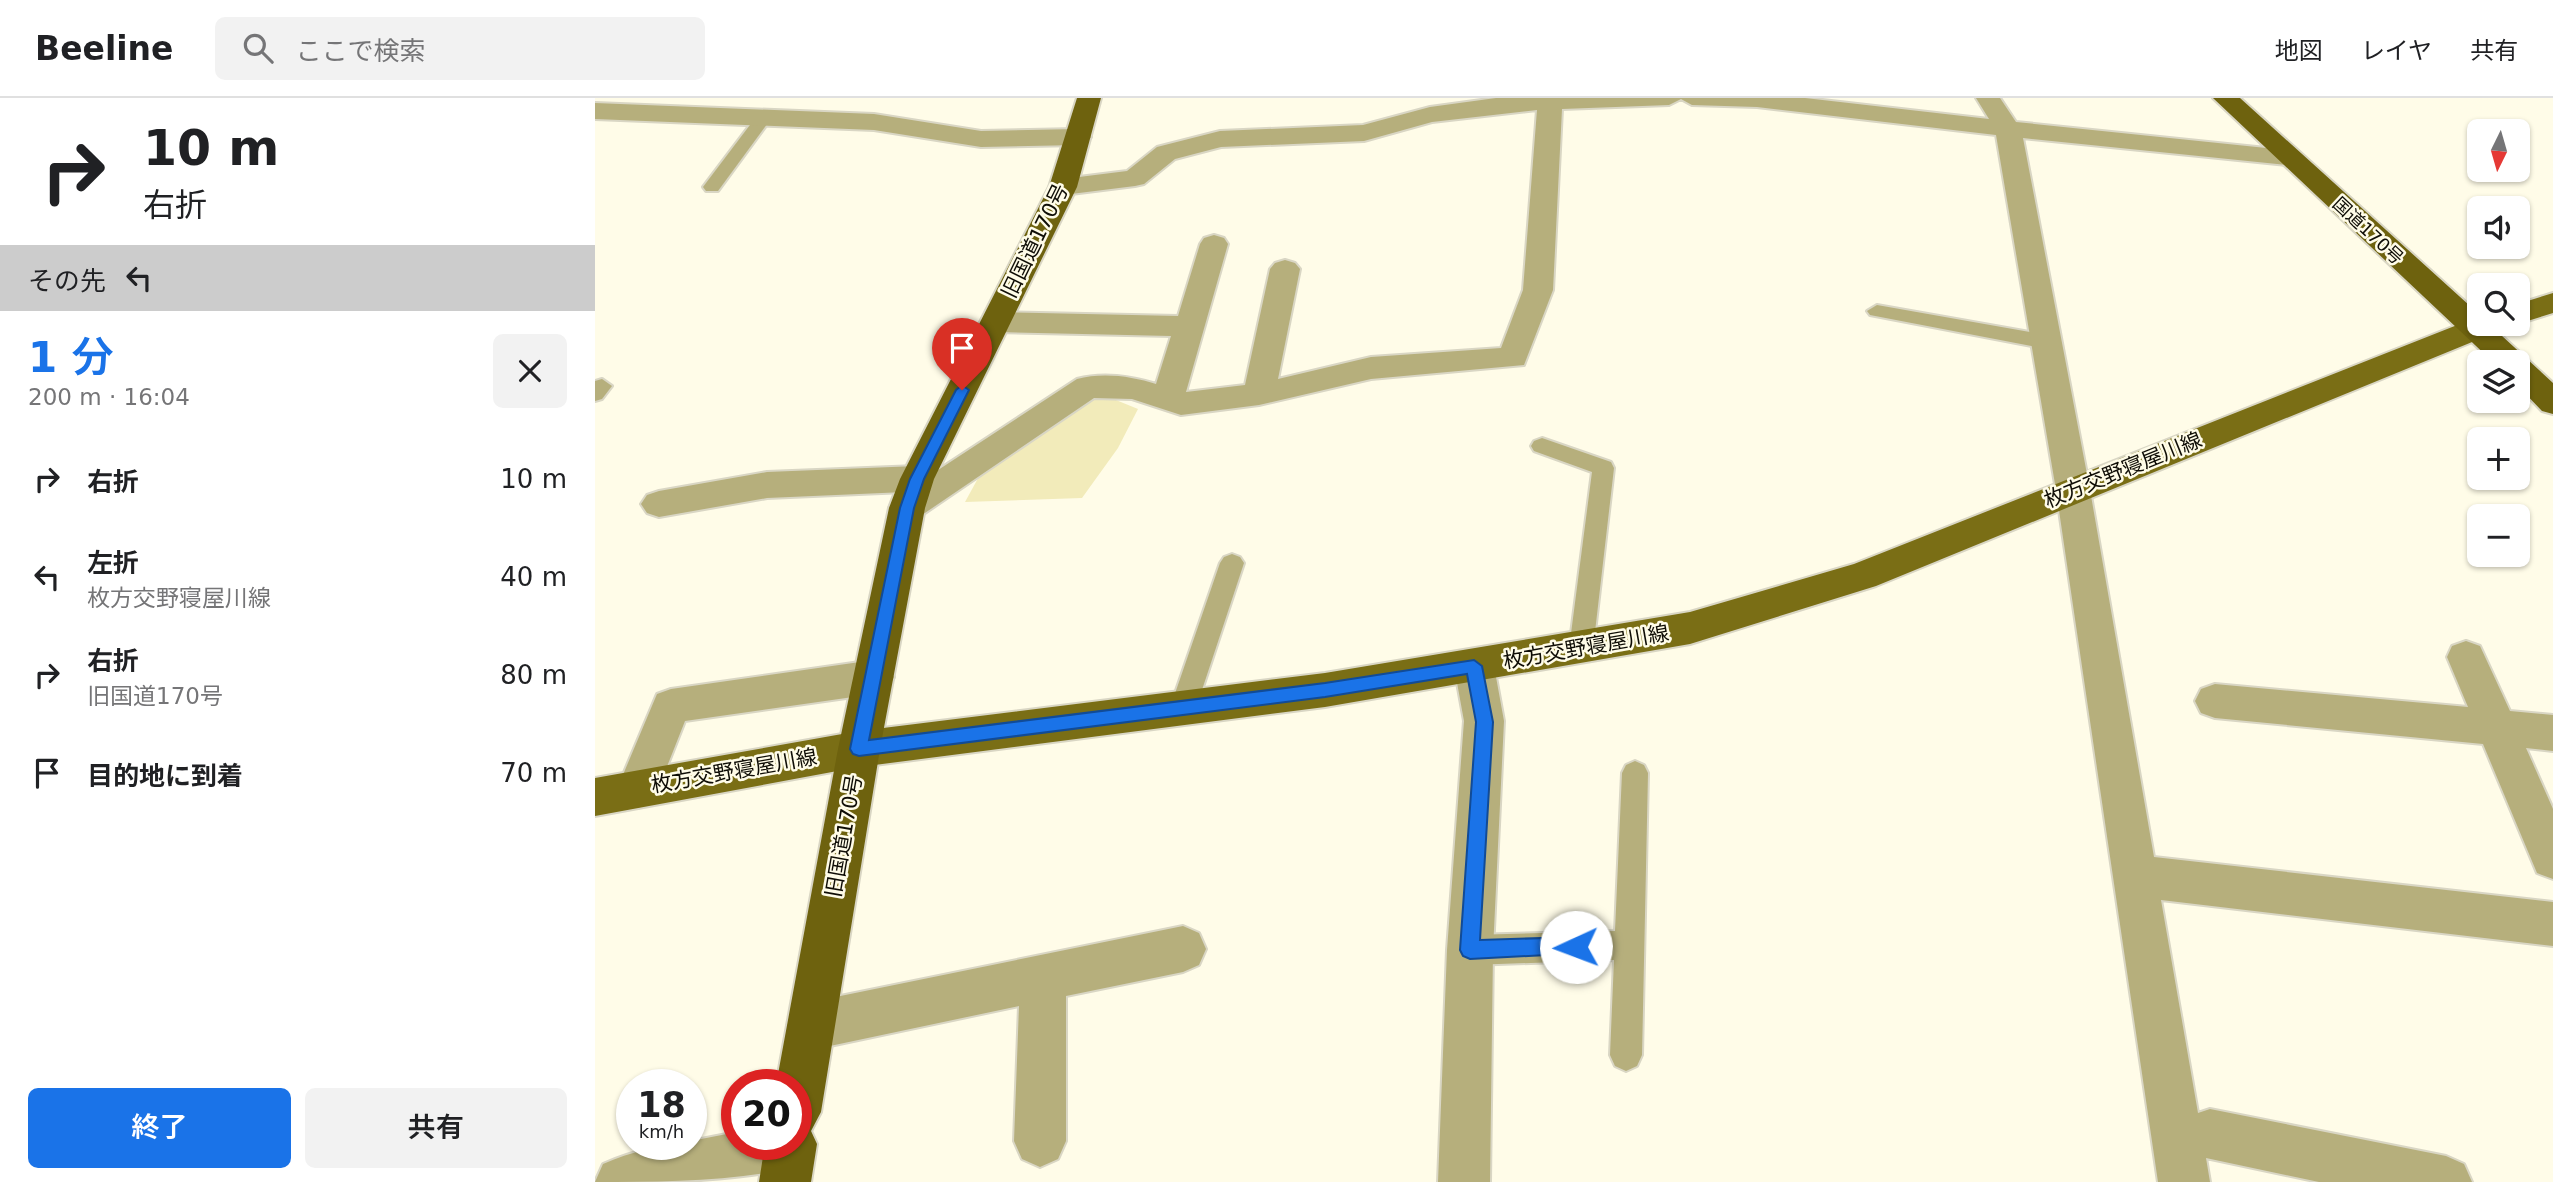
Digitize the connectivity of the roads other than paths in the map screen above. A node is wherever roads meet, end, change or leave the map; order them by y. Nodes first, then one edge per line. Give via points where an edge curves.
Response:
1 (1089, 98) edge
2 (1669, 98) edge
3 (1692, 98) edge
4 (1988, 98) edge
5 (2225, 98) edge
6 (1505, 101) edge
7 (1550, 102) junction
8 (782, 110) edge
9 (595, 111) edge
10 (2008, 130) junction
11 (1078, 137) junction
12 (2287, 157) junction
13 (712, 187) dead end
14 (1063, 187) junction
15 (1214, 244) dead end
16 (1285, 269) dead end
17 (2553, 303) edge
18 (2530, 310) edge
19 (1877, 311) dead end
20 (2467, 314) edge
21 (996, 322) junction
22 (1189, 326) junction
23 (2467, 332) edge
24 (2490, 336) edge
25 (2046, 342) junction
26 (2503, 350) edge
27 (2530, 378) edge
28 (1259, 394) junction
29 (1168, 399) junction
30 (2553, 400) edge
31 (1542, 446) dead end
32 (2073, 490) junction
33 (912, 494) junction
34 (659, 503) dead end
35 (1232, 563) dead end
36 (1581, 649) junction
37 (2466, 657) dead end
38 (1474, 666) junction
39 (874, 677) junction
40 (2214, 701) dead end
41 (1183, 708) junction
42 (2496, 728) junction
43 (2553, 733) edge
44 (859, 749) junction
45 (1635, 773) dead end
46 (638, 789) junction
47 (595, 797) edge
48 (2553, 858) edge
49 (2135, 876) junction
50 (2553, 924) edge
51 (1629, 945) junction
52 (1183, 950) dead end
53 (1470, 950) junction
54 (1043, 979) junction
55 (811, 1026) junction
56 (1626, 1055) dead end
57 (804, 1069) edge
58 (2210, 1134) dead end
59 (1040, 1141) dead end
60 (725, 1160) edge
61 (621, 1182) edge
62 (1464, 1182) edge
63 (2184, 1182) edge
64 (2446, 1182) edge

1 - 11 highway, 旧国道170号
2 - 7 street
3 - 10 street via 1757,100
4 - 10 street
5 - 12 highway, 国道170号
6 - 7 street
6 - 14 street via 1364,133 1220,139 1166,153 1135,178
7 - 28 street via 1538,290 1513,358 1371,368
8 - 9 street
8 - 11 street via 981,139
8 - 13 lane
10 - 12 street
10 - 25 street
11 - 14 highway, 旧国道170号
12 - 20 highway, 国道170号
14 - 21 highway, 旧国道170号
15 - 22 street
16 - 28 street
17 - 18 main road
19 - 25 lane
21 - 22 street
21 - 33 highway, 旧国道170号
22 - 29 street
23 - 32 main road, 枚方交野寝屋川線
24 - 26 highway, 国道170号
25 - 32 street
27 - 30 highway, 国道170号
28 - 29 street via 1181,404
29 - 33 street via 1134,388 1087,387
31 - 36 lane via 1603,468
32 - 36 main road, 枚方交野寝屋川線 via 1863,576 1690,628
32 - 49 street
33 - 34 street via 767,485
33 - 39 highway, 旧国道170号
35 - 41 lane
36 - 38 main road, 枚方交野寝屋川線
37 - 42 street
38 - 41 main road, 枚方交野寝屋川線
38 - 53 street via 1484,722
39 - 44 highway, 旧国道170号
39 - 46 street via 671,706
40 - 42 street
41 - 44 main road, 枚方交野寝屋川線
42 - 43 street
42 - 48 street
44 - 46 main road, 枚方交野寝屋川線
44 - 55 highway, 旧国道170号
45 - 51 lane
46 - 47 main road, 枚方交野寝屋川線
49 - 50 street
49 - 63 street
51 - 53 lane
51 - 56 lane
52 - 54 street
53 - 62 street
54 - 55 street
54 - 59 street
55 - 57 highway, 旧国道170号
58 - 64 street
60 - 61 street

